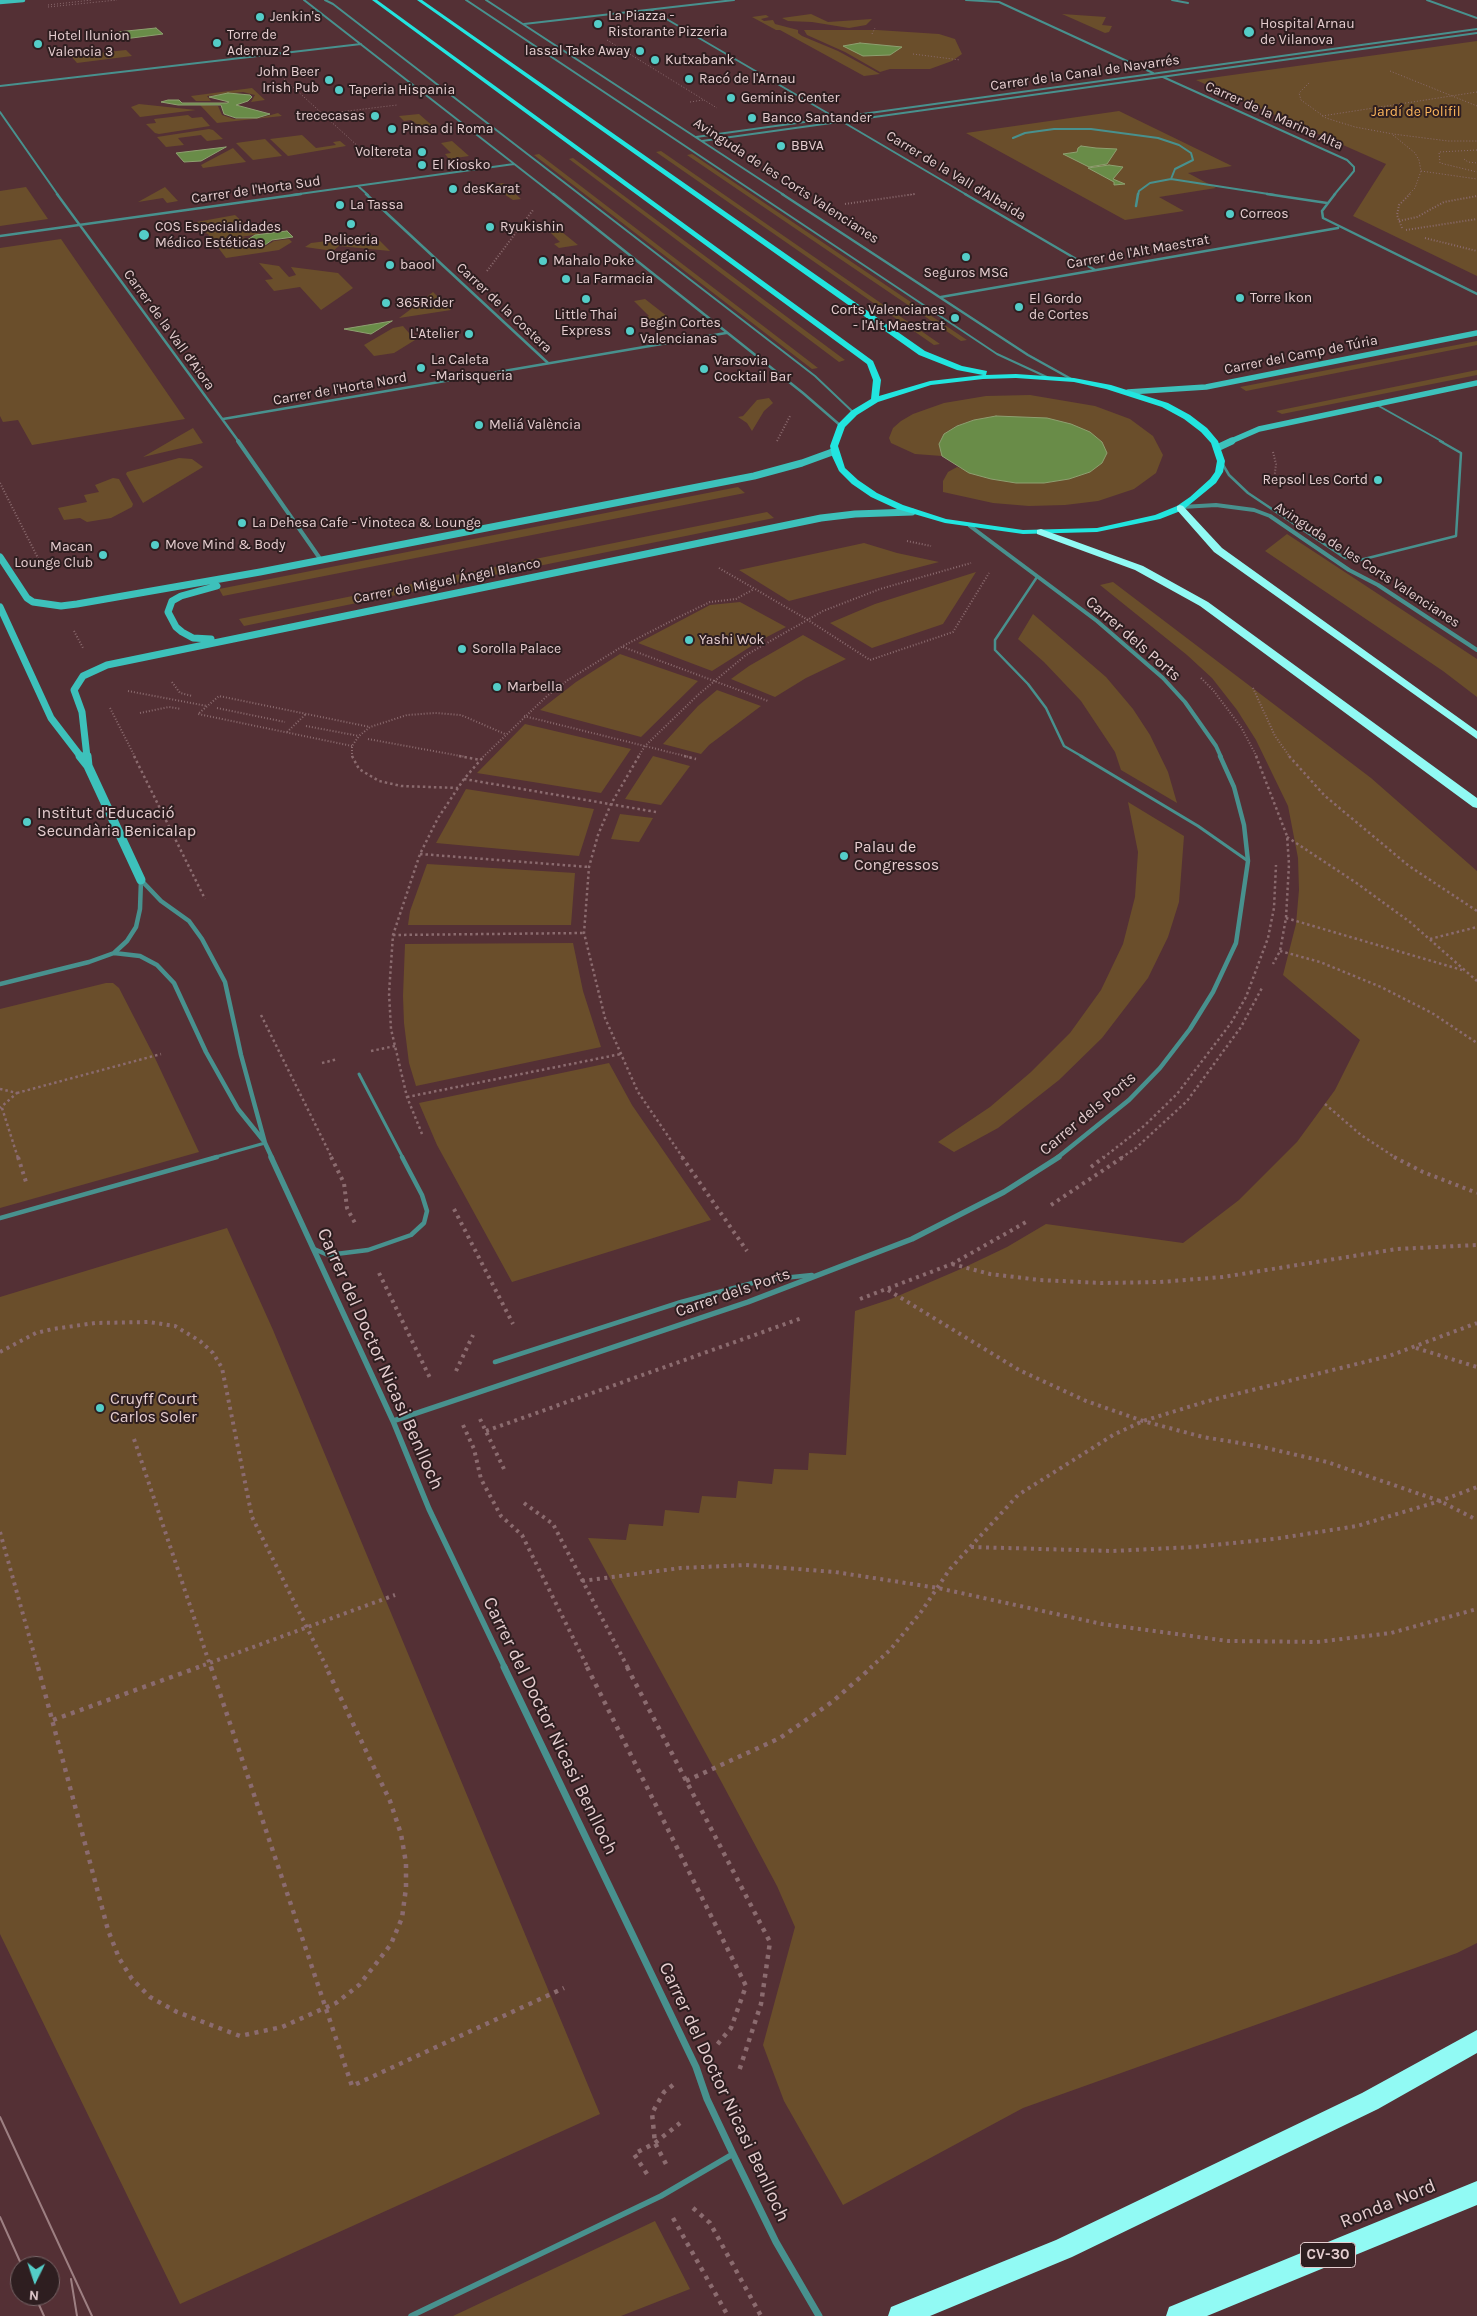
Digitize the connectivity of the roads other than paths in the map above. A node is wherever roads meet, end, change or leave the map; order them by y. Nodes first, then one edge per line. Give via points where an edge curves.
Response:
1 (23, 0) edge
2 (304, 0) edge
3 (325, 0) edge
4 (374, 0) edge
5 (419, 0) edge
6 (466, 0) edge
7 (486, 0) edge
8 (734, 0) edge
9 (966, 0) edge
10 (1172, 0) edge
11 (1427, 0) edge
12 (0, 2) edge
13 (1188, 3) dead end
14 (651, 10) junction
15 (1477, 18) edge
16 (524, 24) junction
17 (1477, 29) edge
18 (1477, 33) edge
19 (361, 44) junction
20 (1153, 73) junction
21 (1161, 77) junction
22 (0, 86) edge
23 (0, 112) edge
24 (836, 117) junction
25 (843, 121) junction
26 (696, 137) junction
27 (1013, 138) dead end
28 (702, 141) junction
29 (514, 164) junction
30 (1170, 179) junction
31 (358, 186) junction
32 (1327, 203) junction
33 (1136, 206) dead end
34 (80, 225) junction
35 (1338, 228) junction
36 (0, 236) edge
37 (1095, 270) junction
38 (1477, 294) edge
39 (940, 296) junction
40 (726, 333) junction
41 (1477, 333) edge
42 (548, 363) junction
43 (998, 376) junction
44 (1049, 378) junction
45 (1074, 380) junction
46 (1477, 384) edge
47 (1128, 392) junction
48 (875, 400) junction
49 (1376, 404) junction
50 (854, 413) junction
51 (223, 419) junction
52 (842, 426) junction
53 (1218, 448) junction
54 (835, 451) junction
55 (1221, 461) junction
56 (1181, 508) junction
57 (912, 512) junction
58 (970, 526) junction
59 (1041, 532) junction
60 (0, 557) edge
61 (321, 560) junction
62 (260, 572) junction
63 (1037, 577) junction
64 (0, 607) edge
65 (232, 638) junction
66 (1477, 650) edge
67 (1477, 736) edge
68 (88, 766) junction
69 (1477, 804) edge
70 (1248, 861) junction
71 (141, 880) junction
72 (114, 953) junction
73 (0, 984) edge
74 (359, 1074) dead end
75 (265, 1143) junction
76 (0, 1218) edge
77 (314, 1249) junction
78 (822, 1274) junction
79 (495, 1362) dead end
80 (393, 1421) junction
81 (1477, 2041) edge
82 (732, 2154) junction
83 (1477, 2193) edge
84 (411, 2316) edge
85 (819, 2316) edge
86 (900, 2316) edge
87 (1178, 2316) edge

1 - 12 street
2 - 19 street
3 - 50 lane via 815,376
4 - 48 main road via 870,363 877,380
5 - 43 main road via 922,353 960,368
6 - 44 lane via 997,354
7 - 16 street, Avinguda de les Corts Valencianes
8 - 14 street
9 - 20 street, Carrer de la Marina Alta via 1004,4
10 - 13 lane
11 - 15 street
14 - 16 street
14 - 24 street, Carrer de la Vall d'Albaida
16 - 26 street, Avinguda de les Corts Valencianes
17 - 20 street, Carrer de la Canal de Navarrés
18 - 21 street, Carrer de la Canal de Navarrés
19 - 22 street
19 - 29 street
20 - 21 street, Carrer de la Marina Alta
20 - 24 street, Carrer de la Canal de Navarrés
21 - 25 street, Carrer de la Canal de Navarrés
21 - 32 street, Carrer de la Marina Alta via 1347,160 1354,171
23 - 34 street, Carrer de la Vall d'Aiora
24 - 25 street, Carrer de la Vall d'Albaida
24 - 26 street, Carrer de la Canal de Navarrés
25 - 28 street, Carrer de la Canal de Navarrés
25 - 37 street, Carrer de la Vall d'Albaida
26 - 28 street, Avinguda de les Corts Valencianes
27 - 30 street via 1024,133 1054,129 1091,129 1158,138 1191,152 1193,160 1175,170
28 - 39 street, Avinguda de les Corts Valencianes
29 - 31 street, Carrer de l'Horta Sud
29 - 40 street
30 - 32 street
30 - 33 street via 1150,183 1139,191
31 - 34 street, Carrer de l'Horta Sud
31 - 42 street, Carrer de la Costera
32 - 35 street via 1321,215
34 - 36 street, Carrer de l'Horta Sud
34 - 51 street, Carrer de la Vall d'Aiora
35 - 37 street, Carrer de l'Alt Maestrat
35 - 38 street
37 - 39 street, Carrer de l'Alt Maestrat
39 - 45 street, Avinguda de les Corts Valencianes via 1028,355
40 - 42 street, Carrer de l'Horta Nord
40 - 52 street
41 - 47 street, Carrer del Camp de Túria via 1206,387
42 - 51 street, Carrer de l'Horta Nord
43 - 44 main road
43 - 48 main road via 930,383
44 - 45 main road
45 - 47 main road
46 - 49 street
47 - 53 main road via 1187,417 1204,430
48 - 50 main road
49 - 53 street via 1259,429
49 - 55 lane via 1461,453 1456,536 1355,560 1345,558 1255,499 1239,486
50 - 52 main road
51 - 61 street, Carrer de la Vall d'Aiora
52 - 54 main road via 836,436
53 - 55 main road
54 - 57 main road via 842,469 854,482
54 - 61 street via 761,474
55 - 56 main road via 1213,481
56 - 59 main road via 1132,524 1097,530
56 - 66 street, Avinguda de les Corts Valencianes via 1216,505 1254,510 1270,516
56 - 67 highway via 1218,550
57 - 58 main road
57 - 65 street, Carrer de Miguel Ángel Blanco via 821,518
58 - 59 main road
58 - 63 street, Carrer dels Ports
59 - 69 highway via 1139,568 1204,604
60 - 62 street via 27,598 33,602 61,606
61 - 62 street
62 - 65 street via 242,581 192,592 172,601 168,612 176,628 182,632 208,640
63 - 70 street, Carrer dels Ports via 1097,621 1163,678 1185,702 1216,746 1234,788 1244,825
63 - 70 lane via 995,640 995,650 1028,684 1049,712 1064,746 1198,826
64 - 68 street, Carrer del Doctor Nicasi Benlloch via 51,718
65 - 68 street, Carrer de Miguel Ángel Blanco via 107,665 83,676 74,690 82,712
68 - 71 street, Carrer del Doctor Nicasi Benlloch
70 - 78 street, Carrer dels Ports via 1236,943 1213,992 1160,1068 1129,1100 1057,1158 1004,1192 912,1239
71 - 72 street via 136,927
71 - 75 street, Carrer del Doctor Nicasi Benlloch via 161,901 189,920 224,982
72 - 73 street
72 - 75 street, Carrer del Doctor Nicasi Benlloch via 140,956 157,965 174,983 206,1052 238,1109
74 - 77 lane via 422,1195 426,1211 424,1223 411,1235 368,1250 334,1255
75 - 76 lane
75 - 77 street, Carrer del Doctor Nicasi Benlloch
77 - 80 street, Carrer del Doctor Nicasi Benlloch
78 - 79 lane via 764,1280 681,1302
78 - 80 street, Carrer dels Ports via 748,1302
80 - 82 street, Carrer del Doctor Nicasi Benlloch via 429,1509 696,2067
81 - 86 highway via 1370,2101 1064,2250
82 - 84 lane via 660,2196
82 - 85 street, Carrer del Doctor Nicasi Benlloch via 776,2242
83 - 87 highway, Ronda Nord / CV-30

